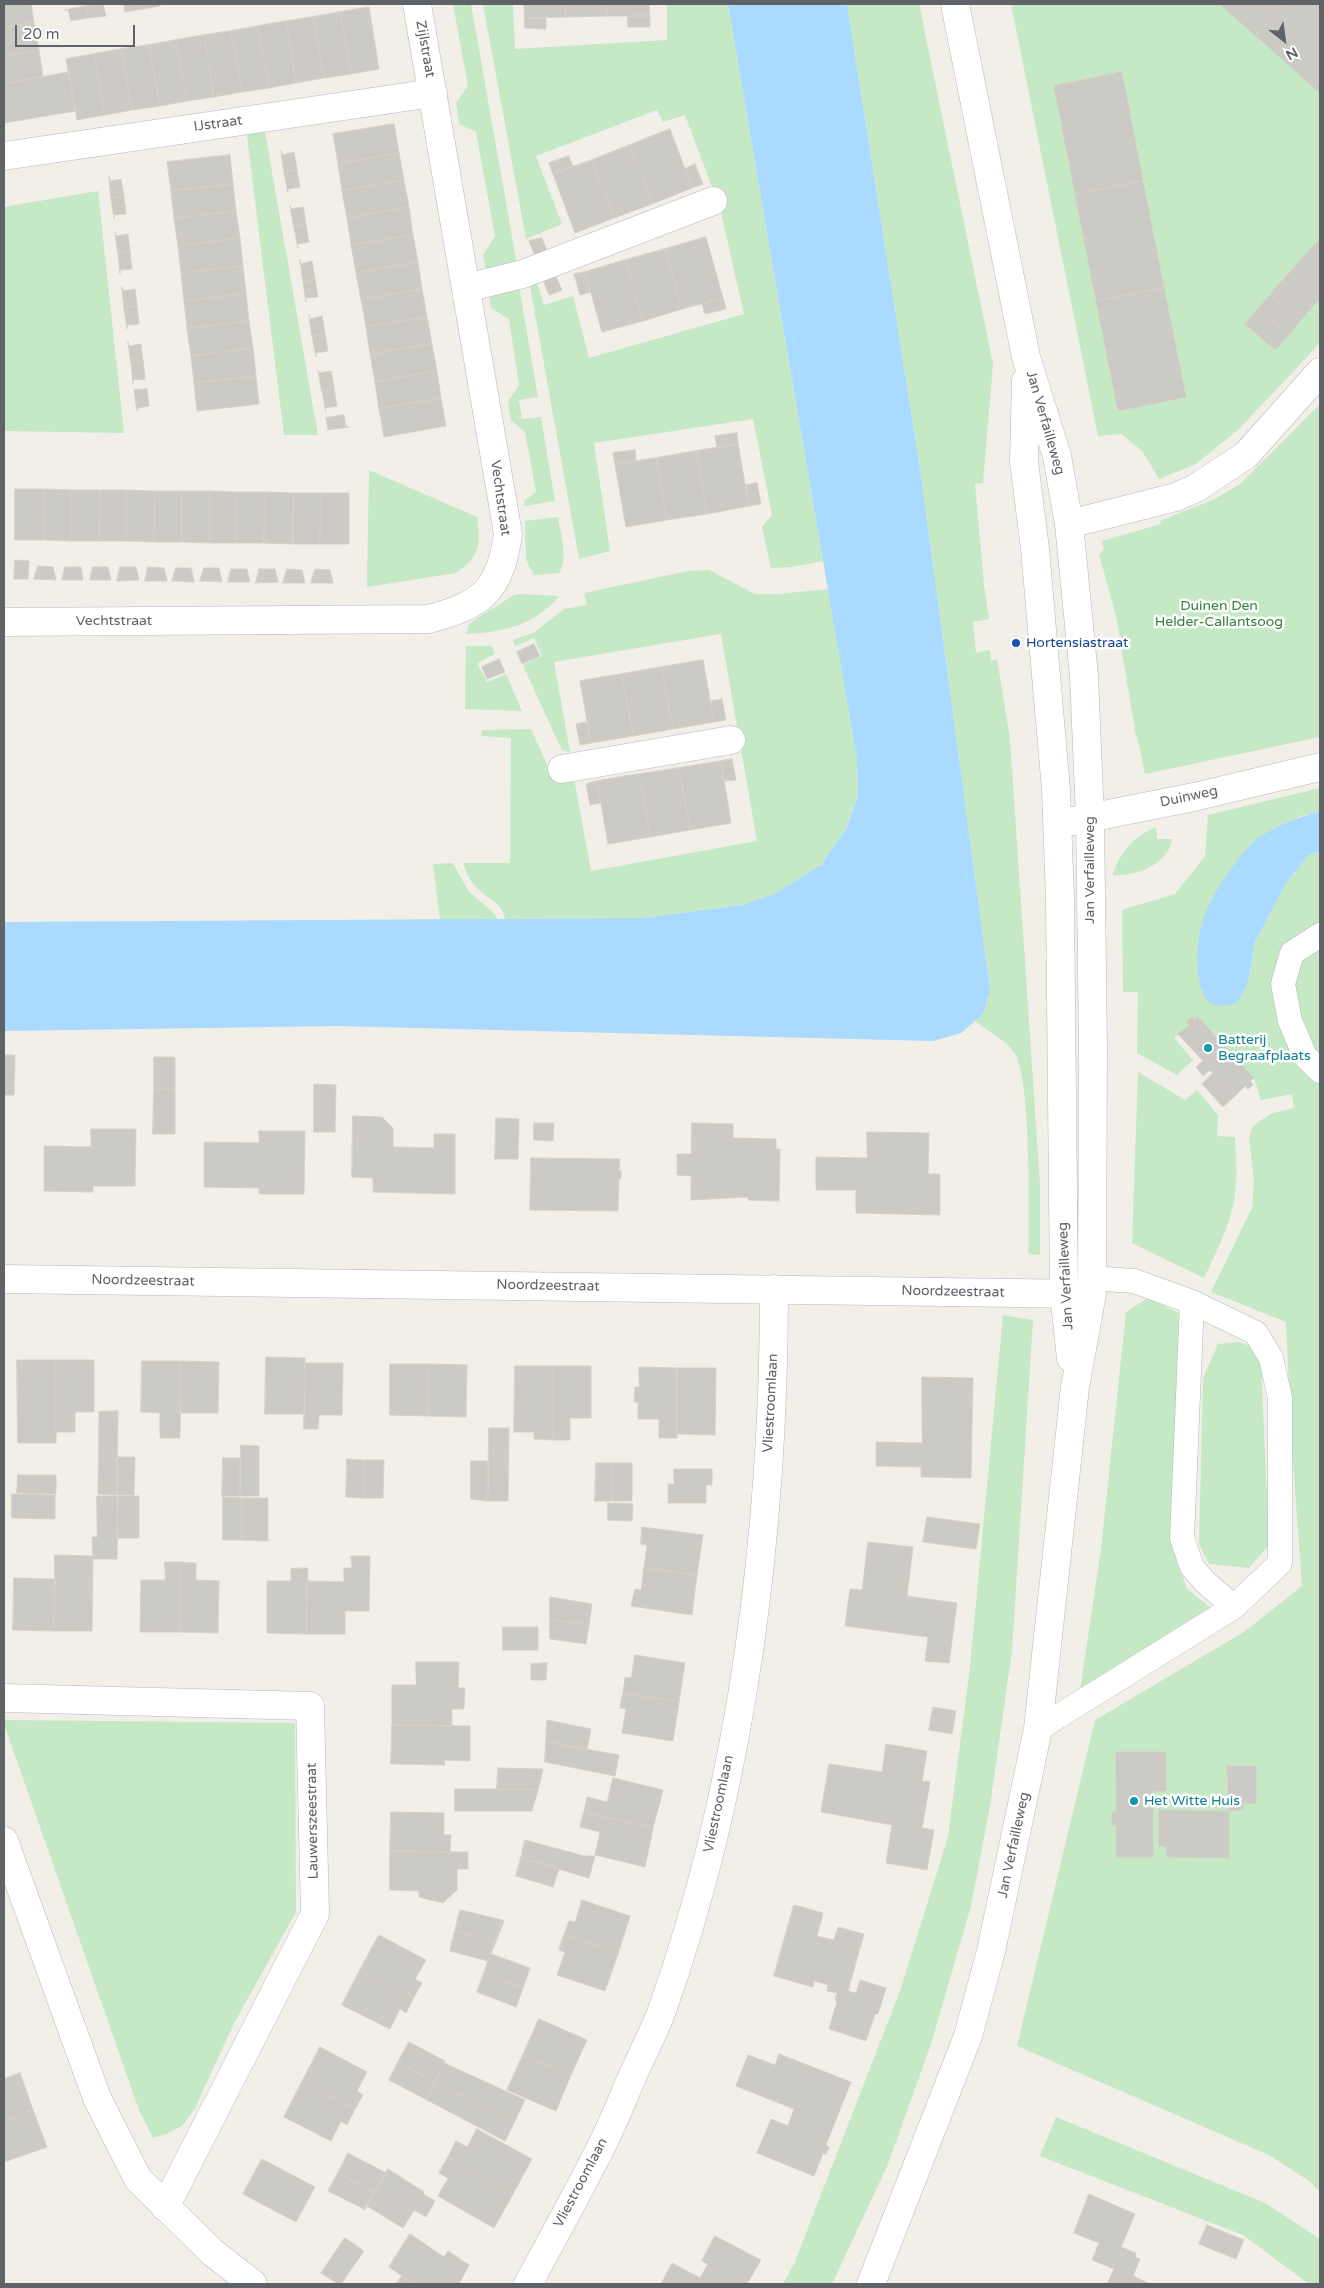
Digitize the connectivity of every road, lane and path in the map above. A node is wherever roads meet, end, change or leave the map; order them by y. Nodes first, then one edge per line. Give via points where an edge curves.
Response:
1 (417, 4) edge
2 (955, 4) edge
3 (433, 93) junction
4 (4, 156) edge
5 (713, 201) dead end
6 (466, 288) junction
7 (1026, 357) junction
8 (1320, 372) edge
9 (1069, 524) junction
10 (4, 622) edge
11 (731, 740) dead end
12 (1320, 767) edge
13 (562, 769) dead end
14 (1090, 818) junction
15 (1057, 823) junction
16 (1320, 935) edge
17 (1320, 1072) edge
18 (4, 1279) edge
19 (1092, 1286) junction
20 (774, 1289) junction
21 (1064, 1293) junction
22 (1192, 1302) junction
23 (1075, 1387) junction
24 (1234, 1607) junction
25 (4, 1698) edge
26 (1038, 1729) junction
27 (4, 1841) edge
28 (165, 2207) junction
29 (253, 2284) edge
30 (528, 2284) edge
31 (871, 2284) edge

1 - 3 street, Zijlstraat
2 - 7 street, Jan Verfailleweg
3 - 4 street, IJstraat
3 - 6 street, Vechtstraat
5 - 6 street via 523,274
6 - 10 street, Vechtstraat via 508,534 504,560 492,586 470,606 428,619
7 - 9 street, Jan Verfailleweg via 1057,456
7 - 15 street, Jan Verfailleweg via 1024,462 1036,549
8 - 9 street via 1246,455 1196,488 1176,497
9 - 14 street, Jan Verfailleweg via 1084,676
11 - 13 street
12 - 14 street, Duinweg
14 - 15 street, Duinweg
14 - 19 street, Jan Verfailleweg
15 - 21 street, Jan Verfailleweg
16 - 17 lane via 1292,953 1283,984 1290,1021 1305,1056
18 - 20 street, Noordzeestraat
19 - 21 street, Noordzeestraat
19 - 22 lane via 1134,1282
19 - 23 street, Jan Verfailleweg
20 - 21 street, Noordzeestraat
20 - 30 street, Vliestroomlaan via 774,1380 767,1486 750,1641 724,1788 698,1900 660,2015 604,2140
21 - 23 street, Jan Verfailleweg
22 - 24 lane via 1182,1538 1192,1566
22 - 24 lane via 1256,1334 1271,1358 1280,1398 1280,1563
23 - 26 street, Jan Verfailleweg
24 - 26 lane
25 - 28 street, Lauwerszeestraat via 310,1706 315,1914
26 - 31 street, Jan Verfailleweg via 991,1951 968,2036
27 - 28 street via 97,2098 138,2179
28 - 29 street via 212,2252

